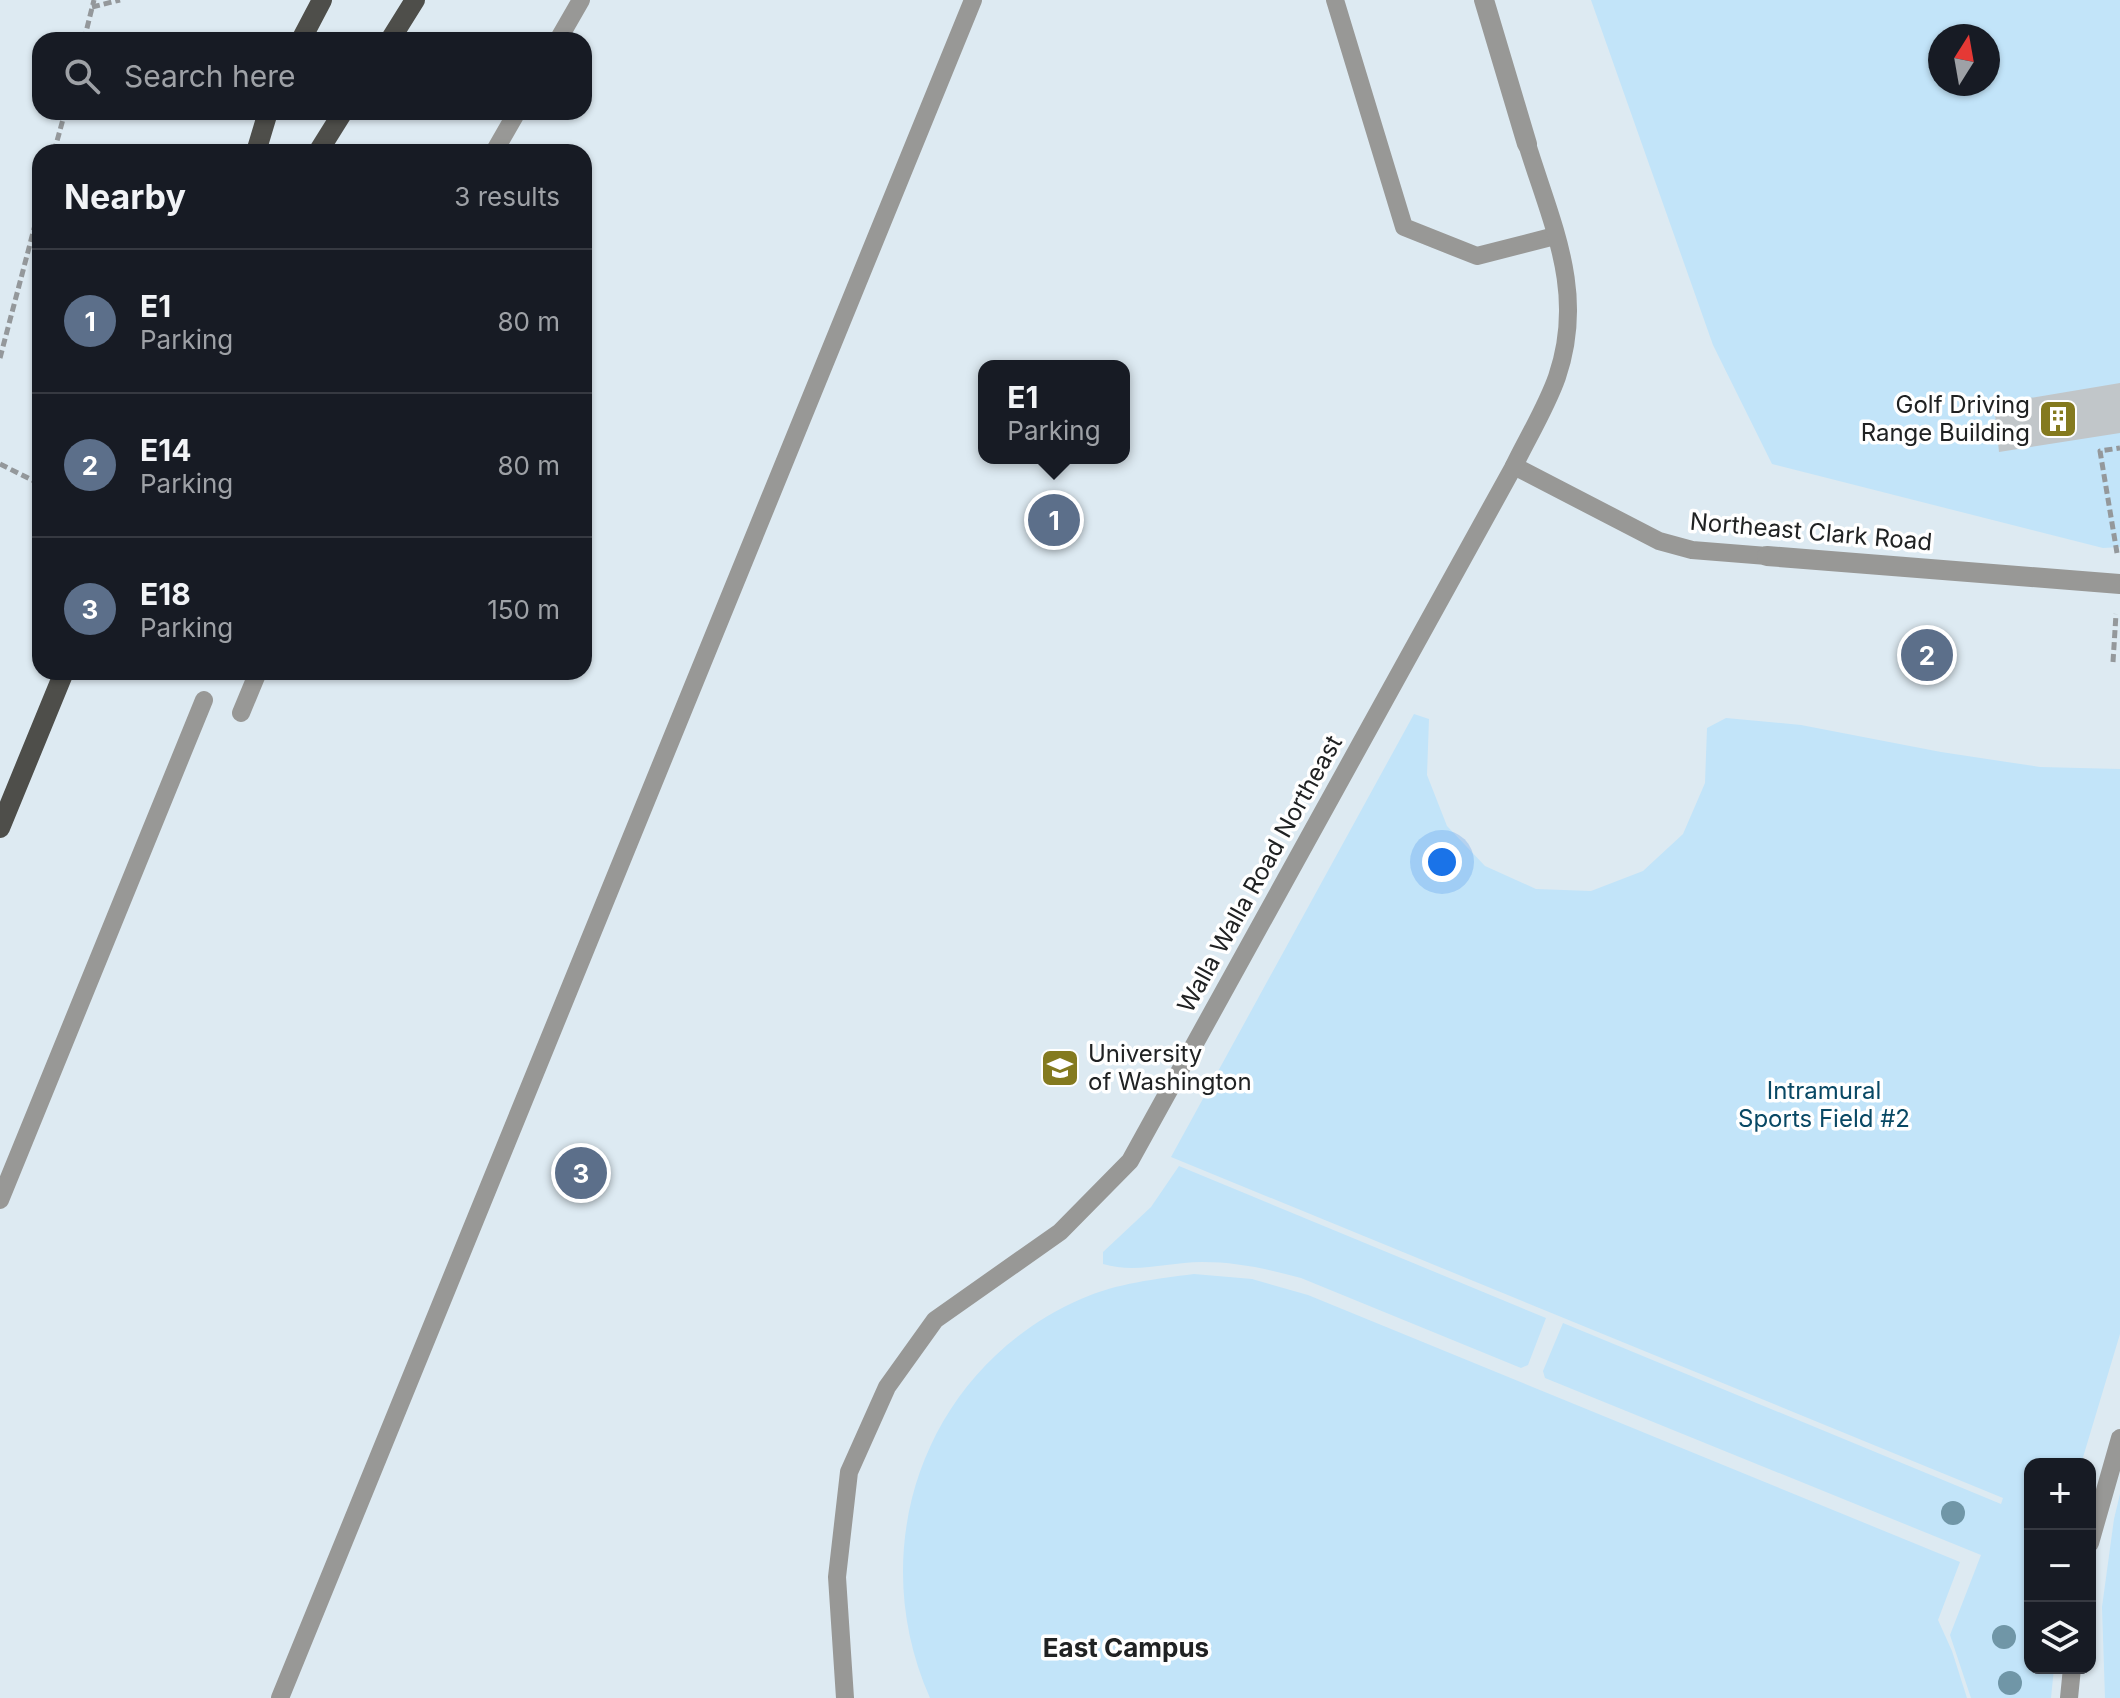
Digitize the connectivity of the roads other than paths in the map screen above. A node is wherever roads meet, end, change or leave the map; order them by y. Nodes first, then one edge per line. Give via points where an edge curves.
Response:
1 (322, 0) edge
2 (415, 0) edge
3 (581, 0) edge
4 (973, 0) edge
5 (1335, 0) edge
6 (1484, 0) edge
7 (305, 32) edge
8 (395, 32) edge
9 (563, 32) edge
10 (266, 120) edge
11 (338, 120) edge
12 (512, 120) edge
13 (258, 144) edge
14 (323, 144) edge
15 (499, 144) edge
16 (1527, 144) joint
17 (1555, 236) junction
18 (1514, 466) junction
19 (1767, 556) joint
20 (2119, 584) edge
21 (61, 680) edge
22 (255, 680) edge
23 (204, 700) dead end
24 (241, 713) dead end
25 (0, 828) edge
26 (0, 1200) edge
27 (2120, 1438) edge
28 (2094, 1530) edge
29 (2071, 1674) edge
30 (280, 1698) edge
31 (845, 1698) edge
32 (2069, 1698) edge

1 - 7 main road
2 - 8 main road
3 - 9 lane
4 - 30 lane
5 - 17 lane via 1404,227 1477,256
6 - 16 street, Walla Walla Road Northeast
10 - 13 main road
11 - 14 main road
12 - 15 lane
16 - 17 lane, Walla Walla Road Northeast
17 - 18 lane, Walla Walla Road Northeast via 1569,293 1565,348 1556,379
18 - 19 lane, Northeast Clark Road via 1659,541 1692,550
18 - 31 lane, Walla Walla Road Northeast via 1130,1161 1060,1232 935,1320 887,1387 849,1472 837,1577
19 - 20 street, Northeast Clark Road
21 - 25 main road
22 - 24 lane
23 - 26 lane
27 - 28 lane
29 - 32 lane

